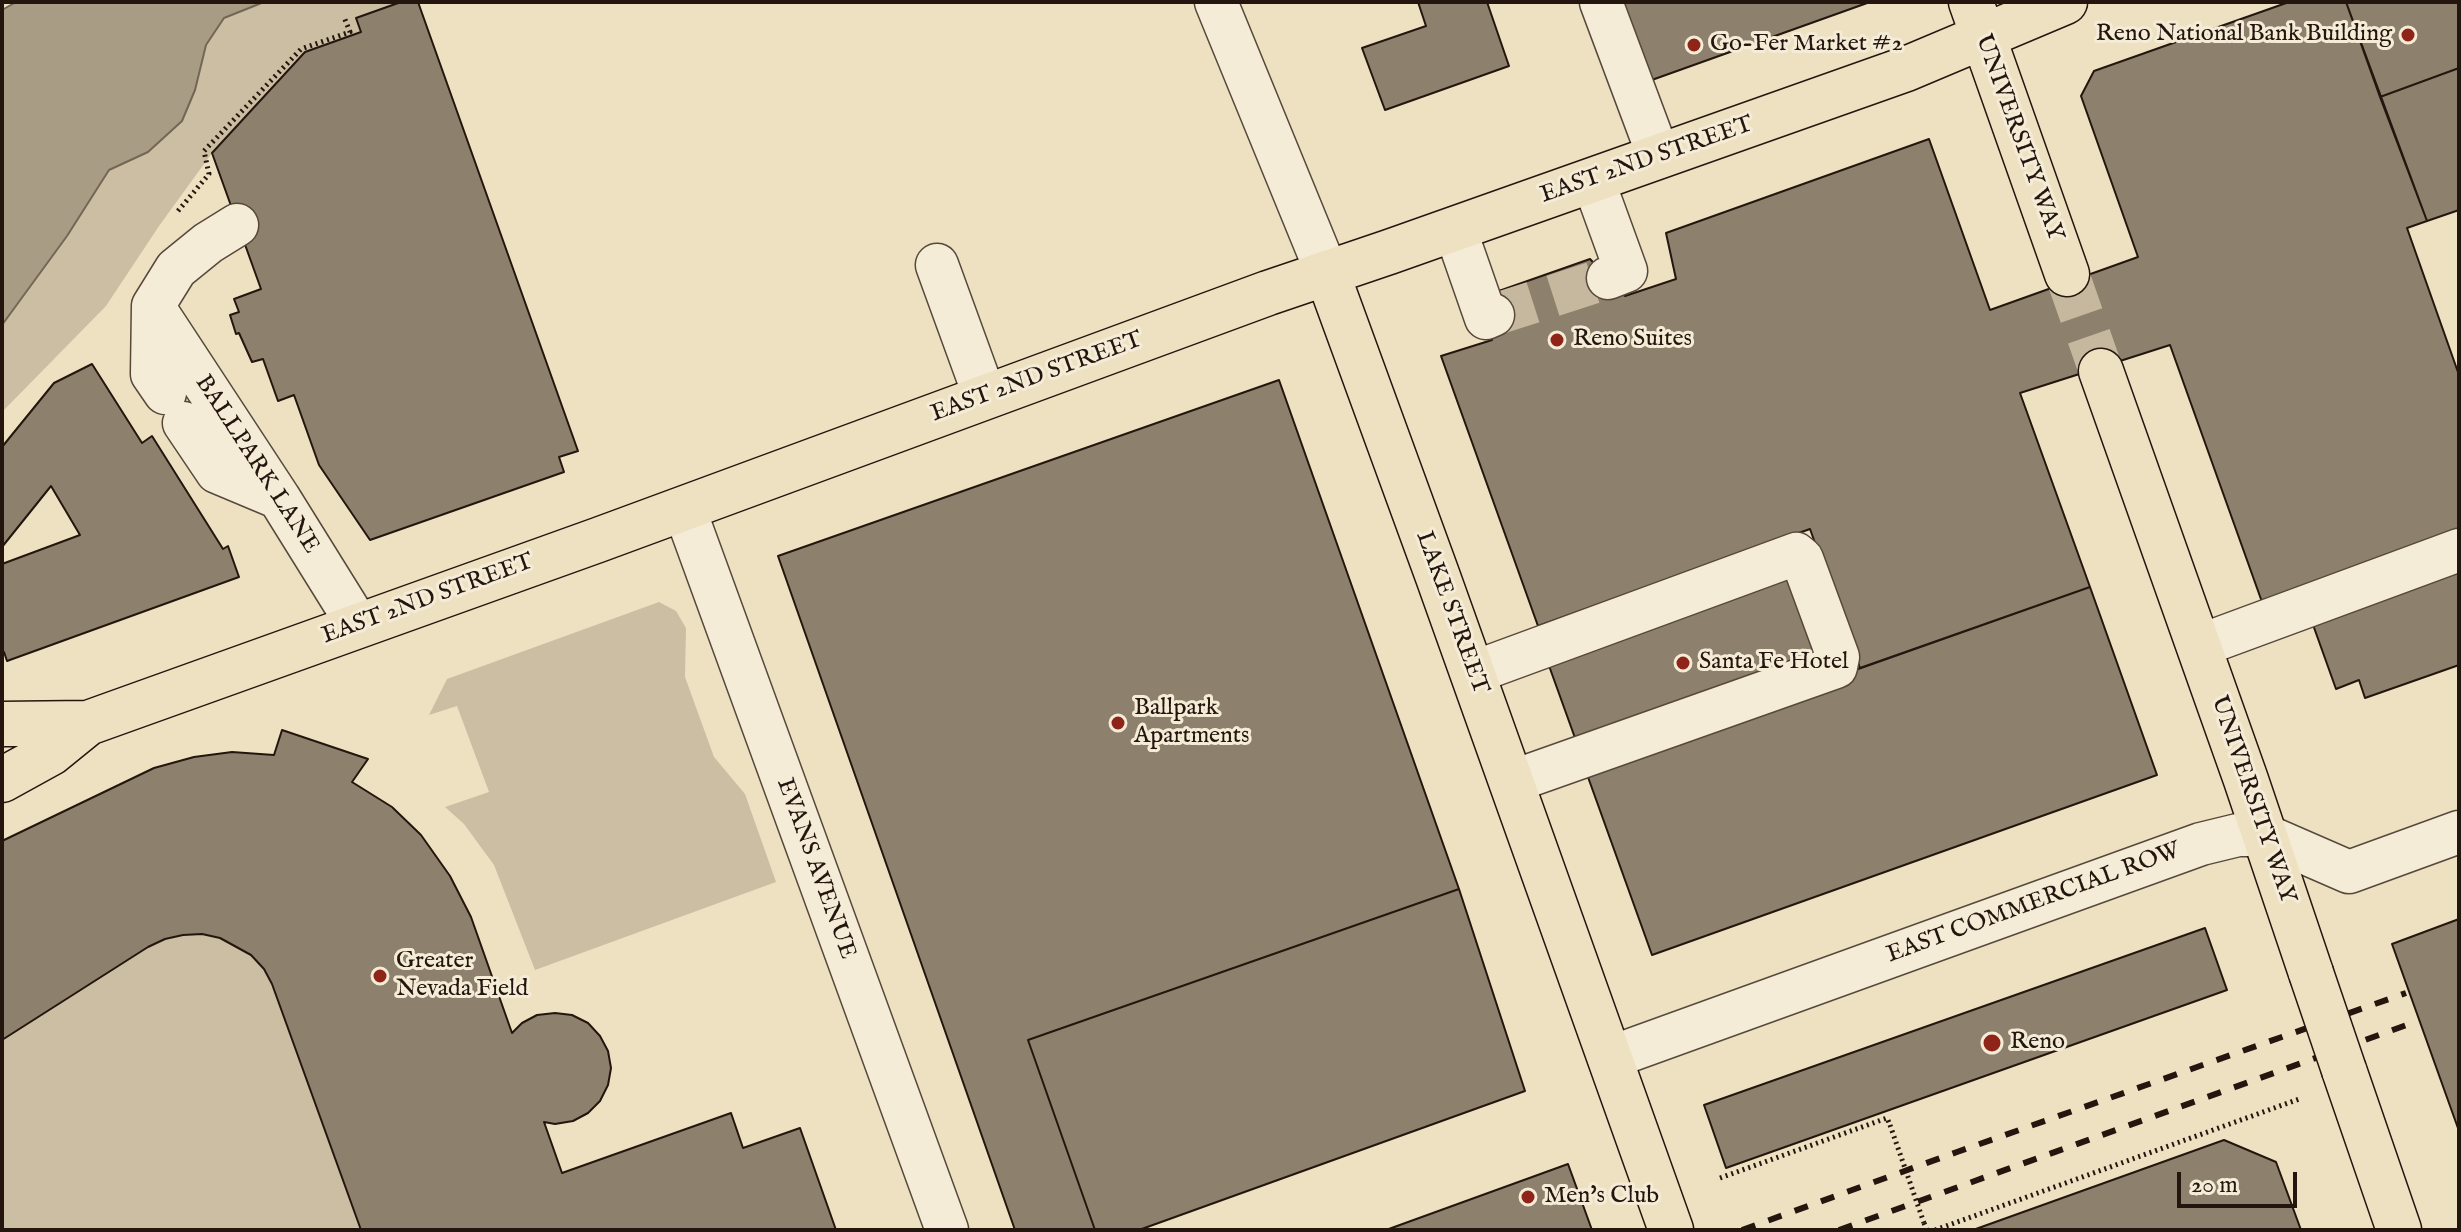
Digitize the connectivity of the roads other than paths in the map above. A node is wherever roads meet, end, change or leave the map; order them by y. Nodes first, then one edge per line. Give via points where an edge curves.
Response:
1 (1216, 2) edge
2 (1601, 2) edge
3 (2065, 2) edge
4 (1976, 20) edge
5 (1659, 157) junction
6 (1593, 180) junction
7 (237, 225) dead end
8 (1455, 229) junction
9 (937, 265) dead end
10 (1327, 273) junction
11 (2067, 274) tunnel mouth
12 (1608, 278) dead end
13 (153, 306) junction
14 (1493, 315) dead end
15 (2101, 371) tunnel mouth
16 (985, 397) junction
17 (279, 498) junction
18 (684, 508) junction
19 (2459, 550) edge
20 (358, 625) junction
21 (2199, 646) junction
22 (1472, 673) junction
23 (88, 723) junction
24 (2, 724) edge
25 (2, 780) edge
26 (1511, 782) junction
27 (2459, 832) edge
28 (2264, 835) junction
29 (1609, 1058) junction
30 (1667, 1218) edge
31 (947, 1230) edge
32 (2399, 1230) edge

1 - 10 street, LAKE STREET
2 - 5 street
3 - 4 main road, EAST 2ND STREET
4 - 5 main road, EAST 2ND STREET via 1906,69
4 - 11 main road, UNIVERSITY WAY
5 - 6 main road, EAST 2ND STREET
6 - 8 main road, EAST 2ND STREET
6 - 12 street via 1626,271
7 - 13 street via 176,269
8 - 10 main road, EAST 2ND STREET
8 - 14 street via 1486,318
9 - 16 street
10 - 16 main road, EAST 2ND STREET
10 - 22 main road, LAKE STREET
13 - 17 street, BALLPARK LANE
13 - 17 street via 152,374 217,472
15 - 21 main road, UNIVERSITY WAY
16 - 18 main road, EAST 2ND STREET
17 - 20 street, BALLPARK LANE
18 - 20 main road, EAST 2ND STREET
18 - 31 street, EVANS AVENUE
19 - 21 street
20 - 23 main road, EAST 2ND STREET
21 - 28 main road, UNIVERSITY WAY
22 - 26 main road, LAKE STREET
22 - 26 street via 1796,554 1838,657 1836,667
23 - 24 main road, EAST 2ND STREET
23 - 25 main road via 51,753
26 - 29 main road, LAKE STREET
27 - 28 street, EAST COMMERCIAL ROW via 2349,872
28 - 29 street, EAST COMMERCIAL ROW via 2201,844
28 - 32 main road, UNIVERSITY WAY, bridge
29 - 30 main road, LAKE STREET

